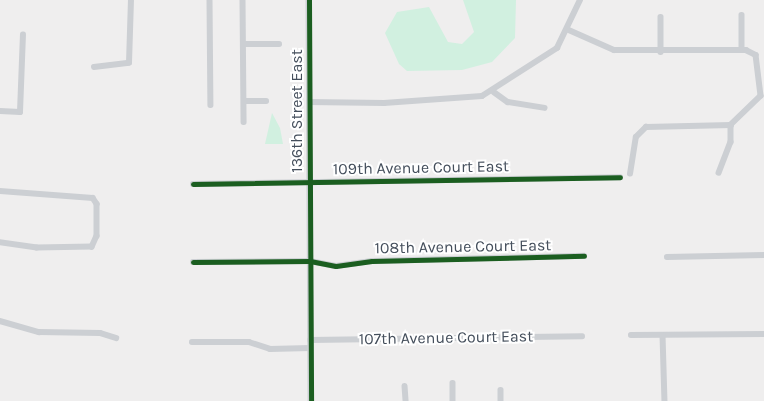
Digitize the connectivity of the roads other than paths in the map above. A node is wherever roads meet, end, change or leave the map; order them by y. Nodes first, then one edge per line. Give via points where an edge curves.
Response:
1 (131, 0) edge
2 (210, 0) edge
3 (244, 0) edge
4 (309, 0) edge
5 (580, 0) edge
6 (742, 15) dead end
7 (661, 17) dead end
8 (569, 30) junction
9 (23, 35) dead end
10 (244, 44) junction
11 (279, 44) dead end
12 (742, 50) junction
13 (661, 52) junction
14 (94, 67) dead end
15 (494, 92) junction
16 (763, 96) edge
17 (244, 101) junction
18 (266, 101) dead end
19 (309, 102) junction
20 (211, 105) dead end
21 (545, 108) dead end
22 (0, 111) edge
23 (244, 122) dead end
24 (730, 125) junction
25 (719, 173) dead end
26 (630, 174) dead end
27 (620, 177) dead end
28 (310, 181) junction
29 (193, 184) dead end
30 (0, 191) edge
31 (0, 243) edge
32 (764, 255) edge
33 (584, 256) dead end
34 (667, 256) dead end
35 (310, 261) junction
36 (193, 262) dead end
37 (0, 321) edge
38 (764, 334) edge
39 (663, 335) junction
40 (582, 336) dead end
41 (631, 336) dead end
42 (116, 338) dead end
43 (310, 340) junction
44 (192, 342) dead end
45 (310, 348) junction
46 (453, 383) dead end
47 (406, 386) dead end
48 (501, 390) dead end
49 (311, 401) edge
50 (406, 401) edge
51 (453, 401) edge
52 (501, 401) edge
53 (665, 401) edge

1 - 14 street via 131,59 127,64
2 - 20 street
3 - 10 street
4 - 19 street, 136th Street East
5 - 8 street
6 - 12 street
7 - 13 street
8 - 13 street via 614,50
8 - 15 street via 545,58
9 - 22 street via 20,112
10 - 11 street
10 - 17 street
12 - 13 street
12 - 16 street via 759,60
15 - 19 street via 474,98 384,103
15 - 21 street via 508,102
16 - 24 street
17 - 18 street
17 - 23 street
19 - 28 street, 136th Street East
24 - 25 street via 731,142
24 - 26 street via 650,126 636,137
27 - 28 street, 109th Avenue Court East
28 - 29 street, 109th Avenue Court East
28 - 35 street, 136th Street East
30 - 31 street via 92,198 97,204 95,244 48,249
32 - 34 street
33 - 35 street, 108th Avenue Court East via 372,261 336,266
35 - 36 street, 108th Avenue Court East
35 - 43 street, 136th Street East
37 - 42 street via 39,332 100,333
38 - 39 street
39 - 41 street
39 - 53 street
40 - 43 street, 107th Avenue Court East
43 - 45 street, 136th Street East
44 - 45 street via 249,342 270,349
45 - 49 street, 136th Street East
46 - 51 street
47 - 50 street
48 - 52 street

